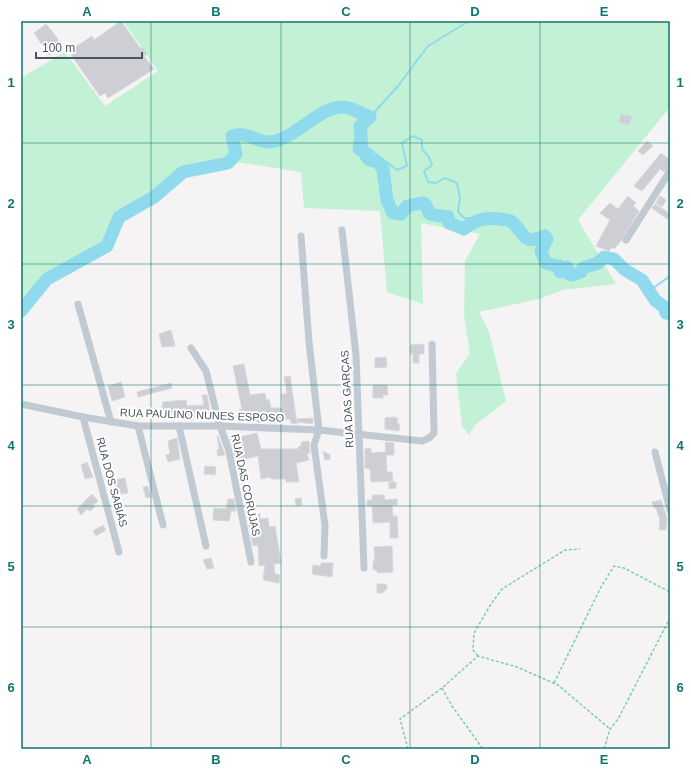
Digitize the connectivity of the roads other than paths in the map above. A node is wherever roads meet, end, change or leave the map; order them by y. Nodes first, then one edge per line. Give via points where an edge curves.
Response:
1 (670, 171) edge
2 (342, 230) dead end
3 (301, 236) dead end
4 (626, 240) dead end
5 (78, 304) dead end
6 (432, 344) dead end
7 (191, 348) dead end
8 (21, 404) edge
9 (83, 417) junction
10 (111, 422) junction
11 (138, 426) junction
12 (180, 426) junction
13 (220, 426) junction
14 (319, 430) junction
15 (358, 435) junction
16 (655, 452) dead end
17 (670, 510) edge
18 (163, 525) dead end
19 (206, 546) dead end
20 (119, 552) dead end
21 (324, 556) dead end
22 (251, 562) dead end
23 (364, 568) dead end

1 - 4 street
2 - 15 street, RUA DAS GARÇAS via 356,355
3 - 14 street
5 - 10 street
6 - 15 street, RUA PAULINO NUNES ESPOSO via 434,433 430,438 422,441
7 - 13 street, RUA DAS CORUJAS via 206,371
8 - 9 street, RUA PAULINO NUNES ESPOSO
9 - 10 street, RUA PAULINO NUNES ESPOSO
9 - 20 street, RUA DOS SABIÁS
10 - 11 street, RUA PAULINO NUNES ESPOSO
11 - 12 street, RUA PAULINO NUNES ESPOSO
11 - 18 street
12 - 13 street, RUA PAULINO NUNES ESPOSO
12 - 19 street
13 - 14 street, RUA PAULINO NUNES ESPOSO
13 - 22 street, RUA DAS CORUJAS via 229,451
14 - 15 street, RUA PAULINO NUNES ESPOSO
14 - 21 street via 314,445 326,525
15 - 23 street, RUA DAS GARÇAS
16 - 17 street

